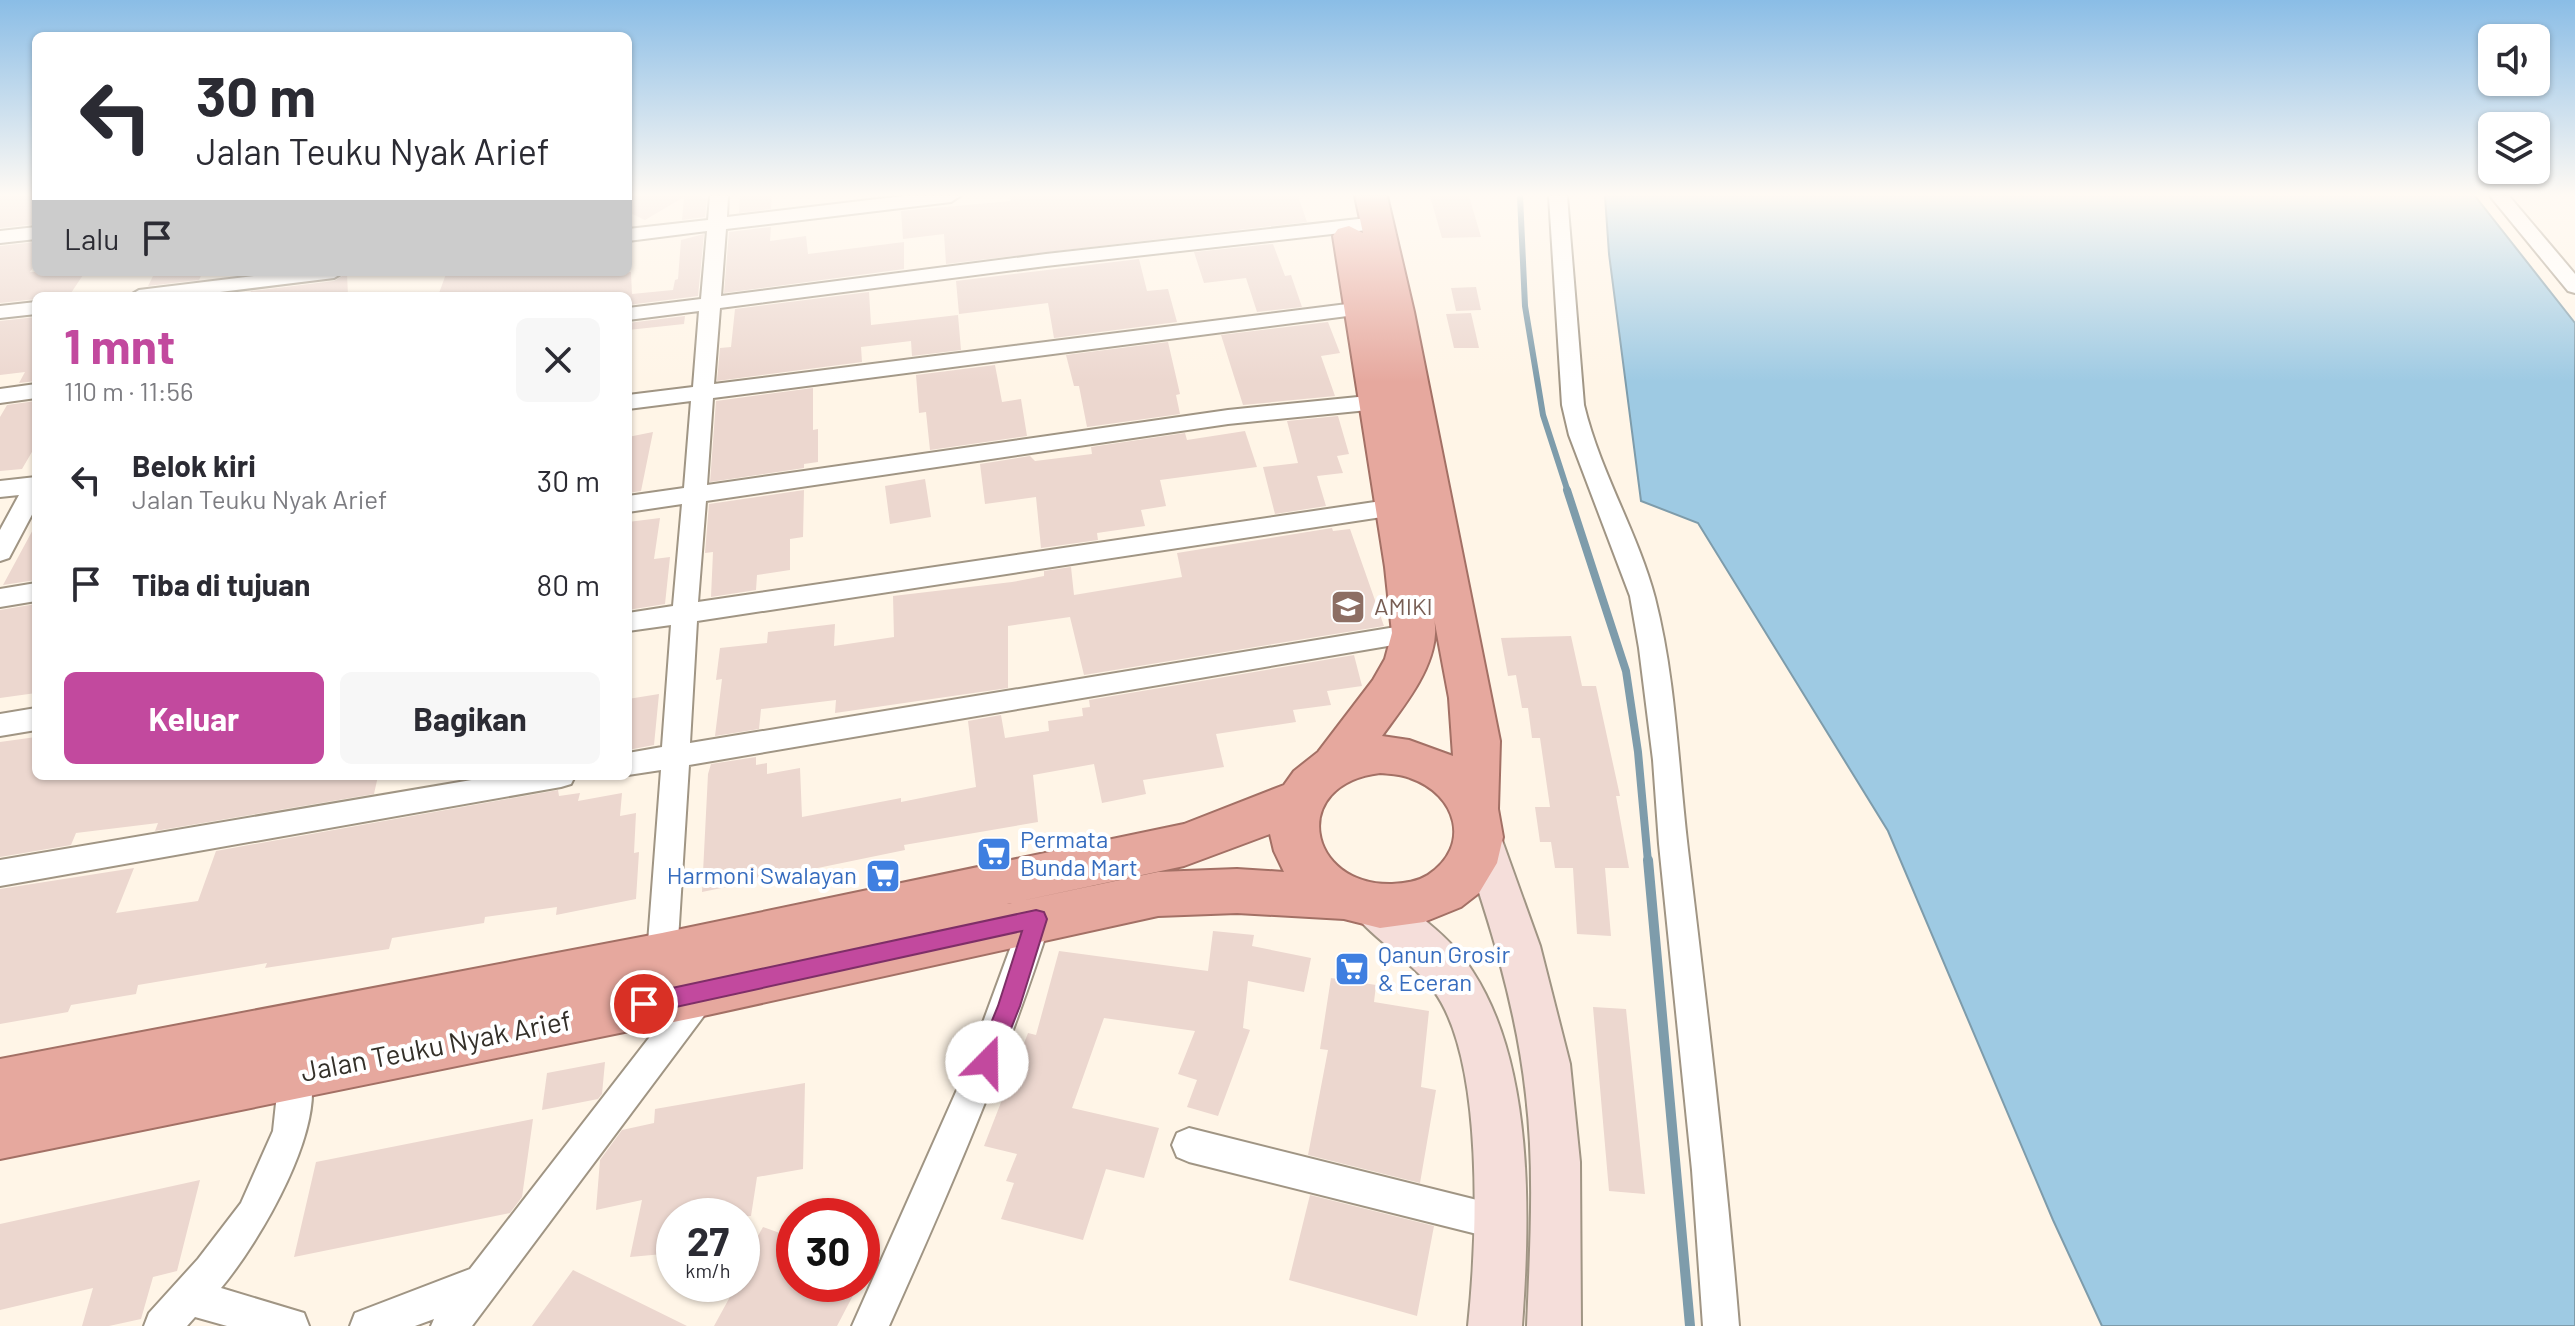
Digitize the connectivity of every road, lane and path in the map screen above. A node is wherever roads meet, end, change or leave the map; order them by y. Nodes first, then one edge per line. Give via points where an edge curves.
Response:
1 (715, 258) edge
2 (1028, 258) edge
3 (1361, 258) edge
4 (1377, 258) edge
5 (1561, 258) edge
6 (2551, 258) edge
7 (301, 276) edge
8 (2575, 287) edge
9 (171, 292) edge
10 (710, 304) junction
11 (32, 308) edge
12 (1363, 308) junction
13 (0, 312) edge
14 (632, 314) edge
15 (32, 392) edge
16 (701, 392) junction
17 (0, 396) edge
18 (632, 401) edge
19 (1378, 402) junction
20 (32, 485) edge
21 (0, 489) edge
22 (32, 492) edge
23 (694, 494) junction
24 (632, 503) edge
25 (1395, 507) junction
26 (0, 552) edge
27 (32, 593) edge
28 (0, 598) edge
29 (685, 612) junction
30 (632, 621) edge
31 (1414, 633) junction
32 (32, 720) edge
33 (0, 725) edge
34 (675, 756) junction
35 (632, 763) edge
36 (1335, 764) junction
37 (538, 780) edge
38 (1299, 800) junction
39 (1477, 819) junction
40 (0, 873) edge
41 (1357, 901) junction
42 (1036, 919) junction
43 (662, 956) junction
44 (703, 992) junction
45 (295, 1075) junction
46 (0, 1085) edge
47 (0, 1131) edge
48 (1189, 1145) dead end
49 (1501, 1223) junction
50 (480, 1283) junction
51 (189, 1297) junction
52 (162, 1326) edge
53 (291, 1326) edge
54 (368, 1326) edge
55 (449, 1326) edge
56 (870, 1326) edge
57 (1495, 1326) edge
58 (1554, 1326) edge
59 (1721, 1326) edge

1 - 10 street
2 - 10 street
3 - 12 highway
4 - 39 highway via 1397,312 1471,698
5 - 59 street via 1580,435 1642,596 1652,648
6 - 8 street
7 - 9 street
10 - 14 street
10 - 16 street
11 - 13 street
12 - 16 street
12 - 19 highway
15 - 17 street
16 - 18 street
16 - 23 street
19 - 23 street via 1228,417
19 - 25 highway
20 - 21 street
22 - 26 street
23 - 24 street
23 - 29 street
25 - 29 street
25 - 31 highway
27 - 28 street
29 - 30 street
29 - 34 street
31 - 34 street
31 - 36 highway via 1407,660 1389,692
32 - 33 street
34 - 35 street
34 - 43 street
36 - 38 highway
36 - 39 highway via 1380,754 1427,763 1463,790
37 - 40 street
38 - 41 highway via 1296,843 1305,864 1322,883
38 - 43 highway, Jalan Teuku Nyak Arief via 1184,845
39 - 41 highway via 1476,852 1467,873 1449,890 1399,907
39 - 58 main road via 1513,925 1546,1065 1556,1201
41 - 42 highway, Jalan Teuku Nyak Arief via 1237,891 1172,893
41 - 49 main road via 1416,938 1458,988 1476,1021 1491,1098
42 - 44 highway, Jalan Teuku Nyak Arief
42 - 56 street via 1004,1020
43 - 46 highway, Jalan Teuku Nyak Arief
44 - 45 highway, Jalan Teuku Nyak Arief
44 - 50 street
45 - 47 highway, Jalan Teuku Nyak Arief
45 - 51 street via 290,1132 253,1215
48 - 49 street
49 - 57 main road
50 - 54 street
50 - 55 street
51 - 52 street
51 - 53 street

